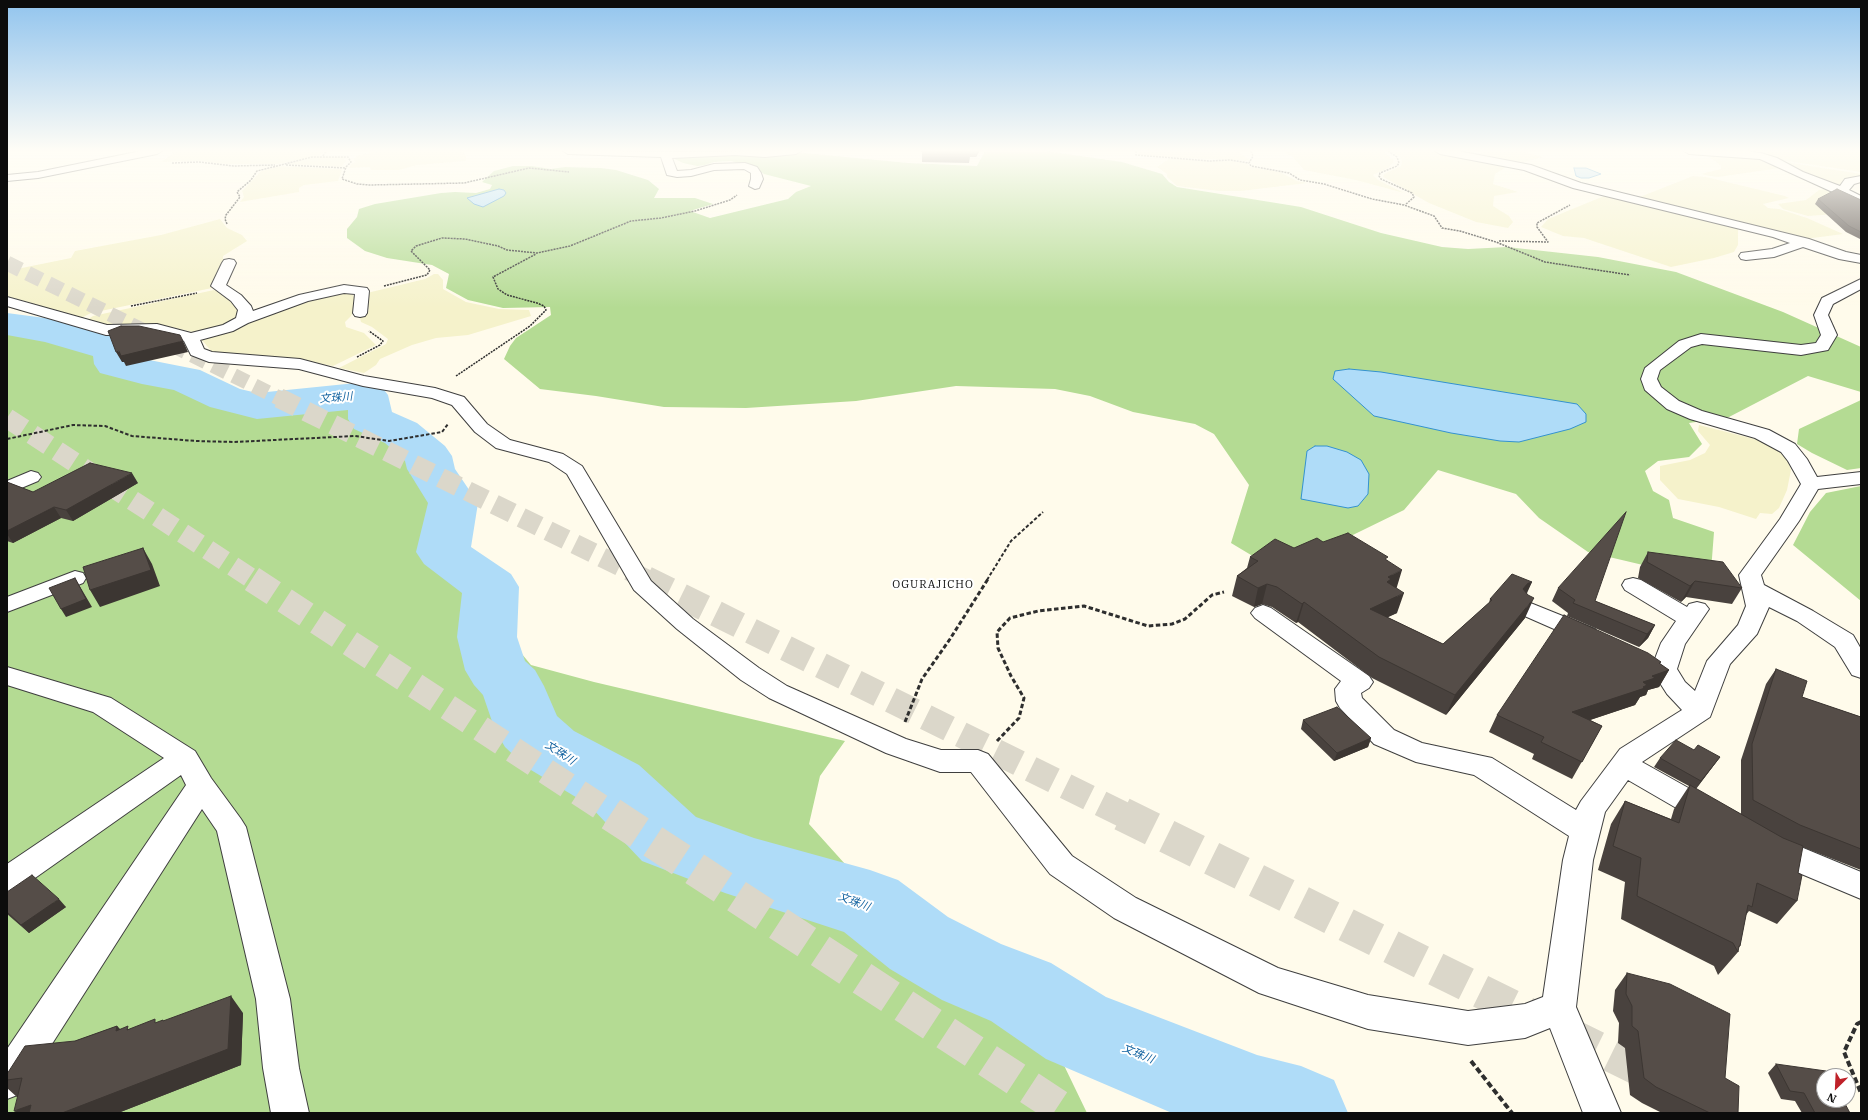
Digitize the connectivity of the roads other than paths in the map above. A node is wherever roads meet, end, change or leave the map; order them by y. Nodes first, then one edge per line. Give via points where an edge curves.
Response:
1 (1647, 203) edge
2 (1804, 242) junction
3 (1746, 256) dead end
4 (1861, 260) edge
5 (229, 263) dead end
6 (1861, 283) edge
7 (7, 301) edge
8 (360, 314) road end
9 (243, 320) junction
10 (191, 338) junction
11 (31, 477) dead end
12 (1861, 478) edge
13 (1811, 484) junction
14 (7, 488) edge
15 (75, 578) edge
16 (1634, 585) dead end
17 (1754, 589) junction
18 (7, 605) edge
19 (1528, 609) edge
20 (1263, 613) dead end
21 (1607, 644) edge
22 (1855, 649) edge
23 (1861, 669) edge
24 (11, 680) edge
25 (1699, 711) junction
26 (185, 758) junction
27 (1624, 765) junction
28 (201, 786) junction
29 (1586, 831) junction
30 (7, 881) edge
31 (1861, 886) edge
32 (1559, 1007) junction
33 (7, 1081) edge
34 (290, 1113) edge
35 (1602, 1113) edge

1 - 2 street
2 - 3 street via 1774,253
2 - 4 street
5 - 9 street via 218,286 246,308
6 - 13 street via 1827,301 1821,315 1829,335 1822,347 1801,350 1701,339 1685,344 1653,368 1649,379 1654,390 1673,405 1696,415 1762,434 1788,448 1798,459
7 - 10 street via 106,330 157,329
8 - 9 street via 362,291 344,289 327,292
9 - 10 street via 228,328
10 - 32 street via 197,352 209,357 300,364 385,386 430,392 458,401 481,428 503,444 556,458 575,470 642,585 685,624 750,674 778,692 896,746 940,761 978,761 1061,865 1125,908 1271,982 1368,1012 1468,1028 1525,1021
11 - 14 street
12 - 13 street
13 - 17 street via 1789,521 1750,575
15 - 18 street
16 - 25 street via 1694,614 1673,643 1653,664
17 - 22 street via 1805,616
17 - 25 street via 1758,606 1749,628 1719,661
19 - 21 street
20 - 29 street via 1360,682 1348,689 1349,701 1384,737 1416,752 1482,766
22 - 23 street
24 - 26 street via 102,705
25 - 27 street via 1630,756
26 - 28 street
26 - 30 street
27 - 29 street via 1591,809
27 - 31 street via 1776,851
28 - 33 street
28 - 34 street via 231,827 273,999 281,1068
29 - 32 street via 1578,860
32 - 35 street

